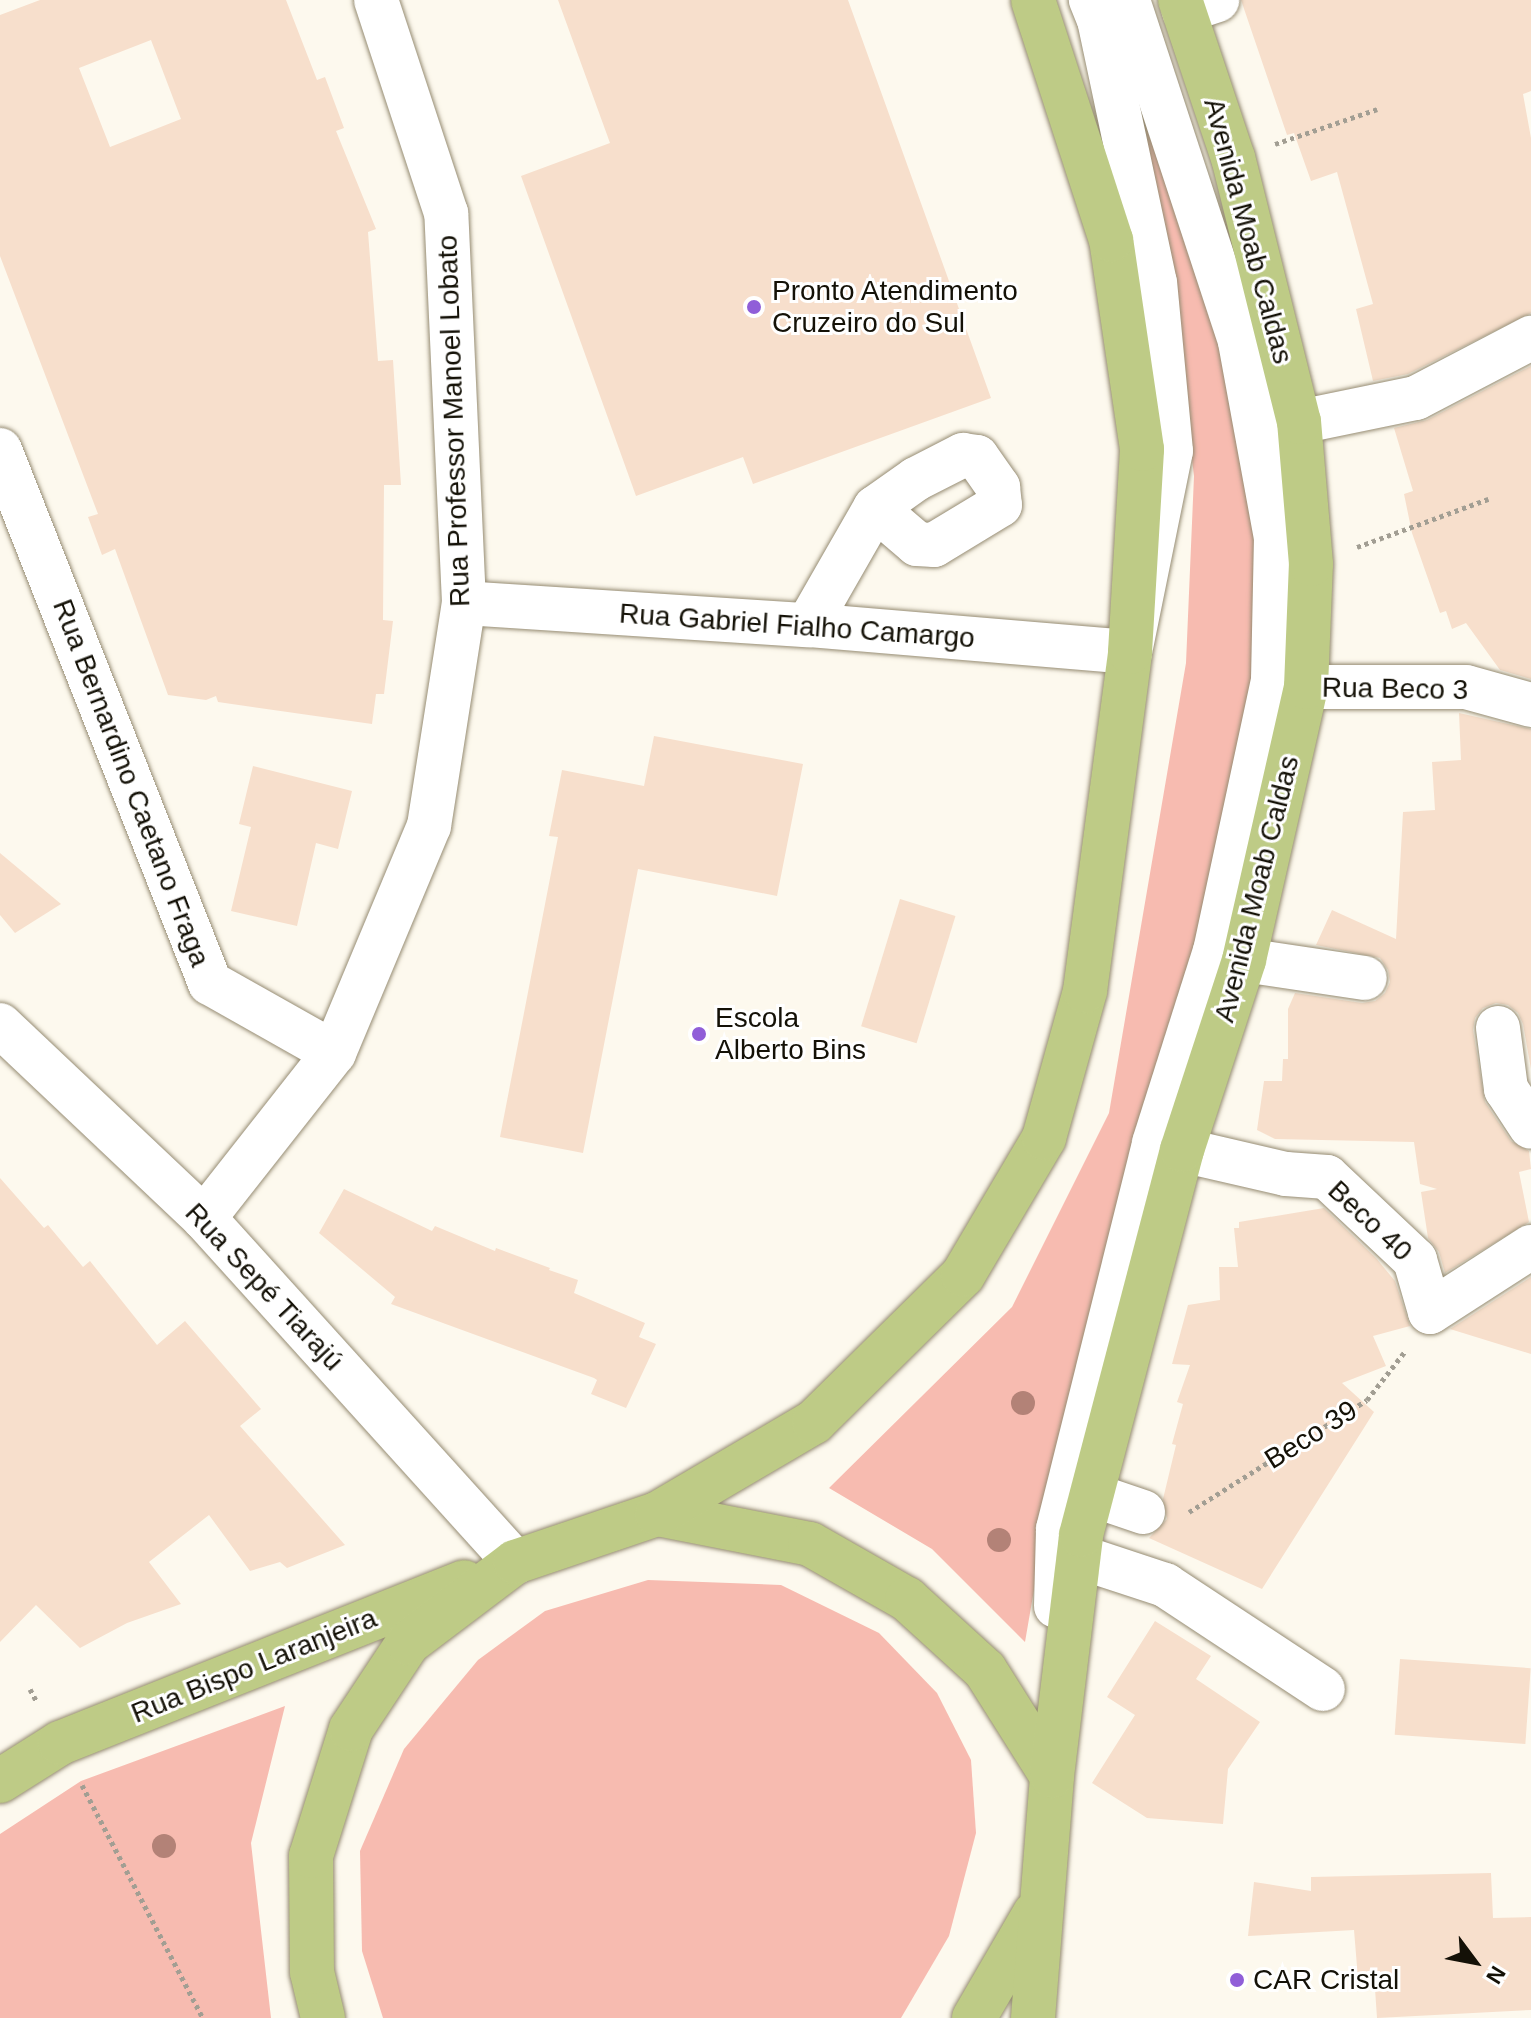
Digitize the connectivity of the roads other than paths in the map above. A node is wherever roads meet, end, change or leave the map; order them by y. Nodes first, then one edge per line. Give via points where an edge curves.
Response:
1 (376, 0) edge
2 (1033, 0) edge
3 (1091, 0) edge
4 (1128, 0) edge
5 (1194, 4) edge
6 (1531, 338) edge
7 (1299, 422) junction
8 (0, 450) edge
9 (875, 508) dead end
10 (464, 603) junction
11 (808, 625) junction
12 (1130, 652) junction
13 (1306, 687) junction
14 (1531, 705) edge
15 (1244, 960) junction
16 (1365, 978) dead end
17 (0, 1025) edge
18 (1498, 1028) dead end
19 (334, 1053) junction
20 (1531, 1127) edge
21 (1182, 1150) junction
22 (204, 1218) junction
23 (1531, 1247) edge
24 (1090, 1494) junction
25 (1143, 1512) road end
26 (657, 1514) junction
27 (1077, 1556) junction
28 (515, 1562) junction
29 (1323, 1689) dead end
30 (1052, 1776) junction
31 (0, 1781) edge
32 (1041, 1904) junction
33 (323, 2018) edge
34 (974, 2018) edge
35 (1033, 2018) edge

1 - 10 street, Rua Professor Manoel Lobato via 446,213
2 - 12 main road via 1111,240 1136,404 1142,449
3 - 12 street via 1155,283 1171,451
4 - 30 street via 1240,341 1276,538 1273,680 1215,951 1154,1143 1058,1529
5 - 7 main road, Avenida Moab Caldas
6 - 7 street via 1416,398
7 - 13 main road, Avenida Moab Caldas via 1311,564
8 - 19 street, Rua Bernardino Caetano Fraga via 210,983
9 - 11 street
10 - 11 street, Rua Gabriel Fialho Camargo
10 - 19 street, Rua Professor Manoel Lobato via 429,826
11 - 12 street, Rua Gabriel Fialho Camargo
12 - 26 main road via 1085,991 1044,1138 963,1275 814,1422
13 - 14 street, Rua Beco 3 via 1466,687
13 - 15 main road, Avenida Moab Caldas
15 - 16 street
15 - 21 main road, Avenida Moab Caldas
17 - 22 street, Rua Sepé Tiarajú
18 - 20 street via 1506,1089
19 - 22 street, Rua Professor Manoel Lobato
21 - 23 street, Beco 40 via 1286,1174 1327,1177 1415,1260 1430,1312
21 - 24 main road, Avenida Moab Caldas
22 - 28 street, Rua Sepé Tiarajú
24 - 25 street
24 - 27 main road, Avenida Moab Caldas
26 - 28 main road
26 - 30 main road via 810,1544 907,1599 985,1670
27 - 29 street via 1165,1585
27 - 30 main road, Avenida Moab Caldas
28 - 31 main road, Rua Bispo Laranjeira via 60,1743
28 - 33 main road via 408,1643 351,1729 311,1856 312,1972
30 - 32 main road, Avenida Moab Caldas
32 - 34 main road, Avenida Moab Caldas
32 - 35 main road, Avenida Moab Caldas

